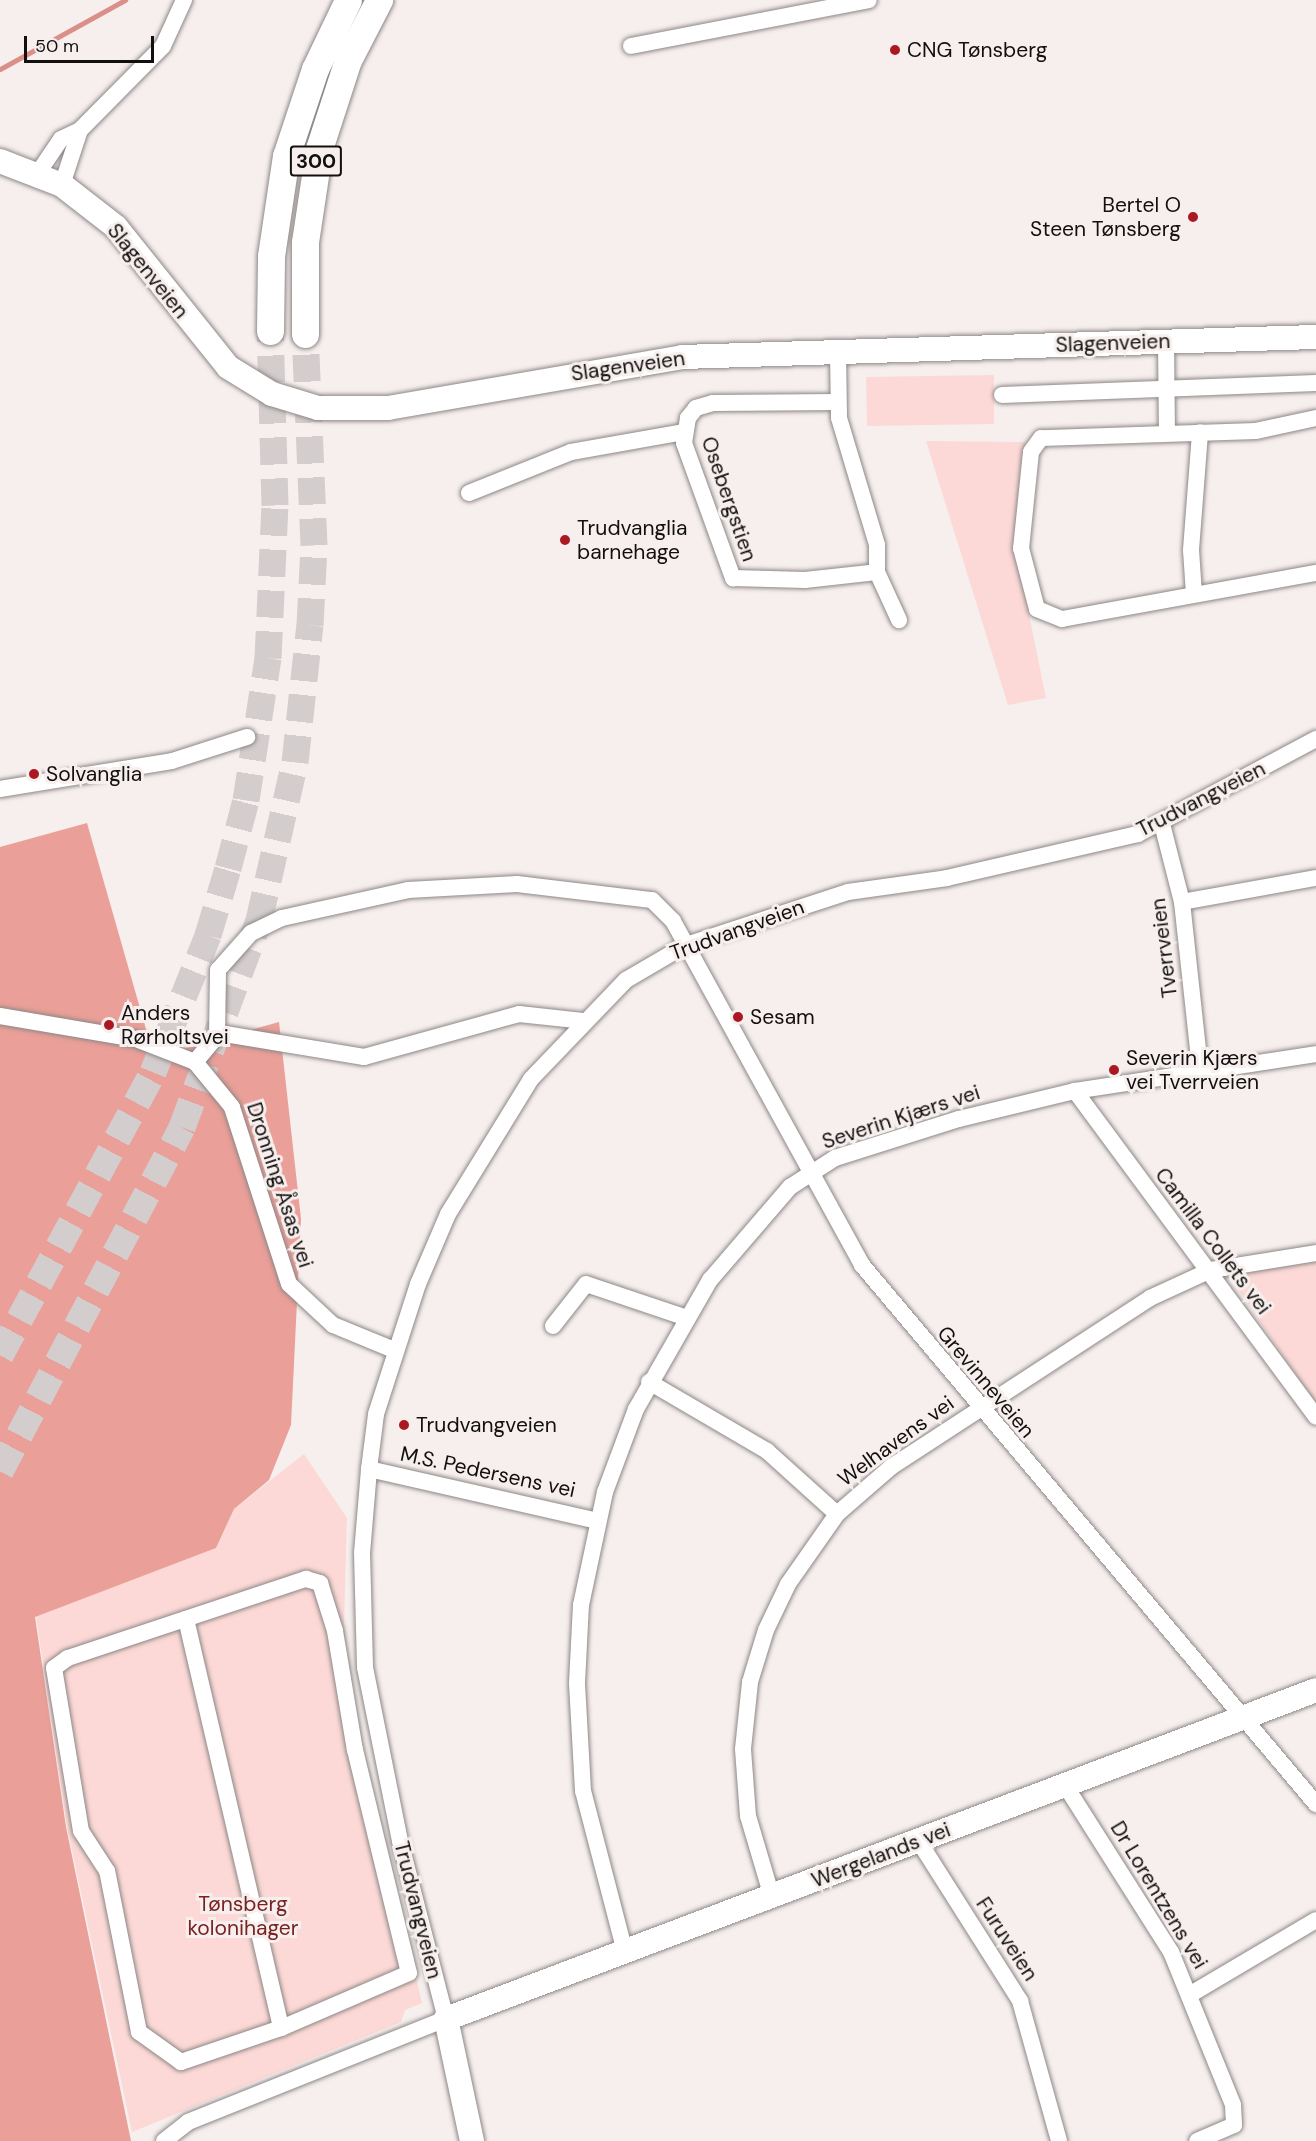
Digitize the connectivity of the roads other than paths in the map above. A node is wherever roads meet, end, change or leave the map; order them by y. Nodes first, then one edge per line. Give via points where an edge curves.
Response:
1 (184, 0) edge
2 (348, 0) edge
3 (379, 0) edge
4 (868, 0) edge
5 (631, 45) dead end
6 (80, 130) junction
7 (0, 161) edge
8 (38, 173) junction
9 (62, 185) junction
10 (270, 331) tunnel mouth
11 (305, 334) tunnel mouth
12 (1316, 337) edge
13 (1166, 341) junction
14 (837, 352) junction
15 (1316, 383) edge
16 (1166, 388) junction
17 (1002, 395) dead end
18 (838, 402) junction
19 (1316, 418) edge
20 (683, 432) junction
21 (1167, 432) junction
22 (1200, 432) junction
23 (469, 494) dead end
24 (877, 572) junction
25 (1316, 573) edge
26 (1194, 594) junction
27 (899, 620) dead end
28 (247, 738) dead end
29 (1316, 739) edge
30 (0, 789) edge
31 (1162, 824) junction
32 (1316, 878) edge
33 (1182, 902) junction
34 (686, 945) junction
35 (0, 1016) edge
36 (583, 1021) junction
37 (1316, 1054) edge
38 (195, 1062) junction
39 (1200, 1069) junction
40 (1076, 1091) junction
41 (807, 1173) junction
42 (1316, 1253) edge
43 (1211, 1270) junction
44 (684, 1317) junction
45 (552, 1326) dead end
46 (394, 1350) junction
47 (649, 1382) junction
48 (979, 1409) junction
49 (1316, 1417) edge
50 (369, 1469) junction
51 (837, 1514) junction
52 (597, 1521) junction
53 (186, 1619) junction
54 (1316, 1690) edge
55 (1244, 1717) junction
56 (1065, 1785) junction
57 (1316, 1804) edge
58 (918, 1840) junction
59 (772, 1897) junction
60 (1316, 1920) edge
61 (625, 1952) junction
62 (1191, 1994) junction
63 (446, 2019) junction
64 (281, 2028) junction
65 (164, 2141) edge
66 (472, 2141) edge
67 (1059, 2141) edge
68 (1197, 2141) edge

1 - 6 street via 163,46
2 - 10 main road, 300 via 315,69 286,156 271,256
3 - 11 main road, 300 via 348,60 319,149 305,242
4 - 5 street
6 - 8 street via 61,139
6 - 9 street
7 - 8 main road, Slagenveien
8 - 9 main road, Slagenveien
9 - 14 main road, Slagenveien via 116,227 228,367 272,394 304,405 388,408 650,361
12 - 13 main road, Slagenveien
13 - 14 main road, Slagenveien
13 - 16 street
14 - 18 street
15 - 16 street
16 - 17 street
16 - 21 street
18 - 20 street, Osebergstien via 713,403 696,408
18 - 24 street via 849,458 877,545
19 - 22 street via 1256,431
20 - 23 street, Osebergstien via 571,452
20 - 24 street, Osebergstien via 733,578 805,580
21 - 22 street
21 - 26 street via 1041,438 1031,452 1021,548 1037,609 1062,619
22 - 26 street via 1191,550
24 - 27 street
25 - 26 street
28 - 30 street via 172,761
29 - 31 street, Trudvangveien
31 - 33 street, Tverrveien
31 - 34 street, Trudvangveien via 958,876 832,896
32 - 33 street
33 - 39 street, Tverrveien
34 - 36 street, Trudvangveien via 626,980
34 - 38 street via 652,900 517,884 408,890 304,911 251,933 231,951 218,970 214,992 217,1036
34 - 41 street, Grevinneveien
35 - 38 street via 136,1039
36 - 38 street via 519,1014 364,1056 219,1034
36 - 46 street, Trudvangveien via 531,1079 487,1144 448,1214
37 - 39 street, Severin Kjærs vei
38 - 46 street, Dronning Åsas vei via 232,1107 289,1284 333,1325
39 - 40 street, Severin Kjærs vei
40 - 41 street, Severin Kjærs vei via 959,1119 835,1158
40 - 43 street, Camilla Collets vei via 1192,1254
41 - 44 street, Severin Kjærs vei via 755,1223
41 - 48 street, Grevinneveien via 862,1265
42 - 43 street, Welhavens vei
43 - 48 street, Welhavens vei via 1150,1298
43 - 49 street, Camilla Collets vei
44 - 45 street via 585,1284
44 - 47 street, Severin Kjærs vei
46 - 50 street, Trudvangveien
47 - 51 street via 767,1450
47 - 52 street, Severin Kjærs vei
48 - 51 street, Welhavens vei via 891,1467
48 - 55 street, Grevinneveien
50 - 52 street, M.S. Pedersens vei
50 - 63 street, Trudvangveien via 362,1553 365,1667 400,1841
51 - 59 street, Welhavens vei via 788,1584 766,1630 750,1682 743,1749 748,1816
52 - 61 street, Severin Kjærs vei via 580,1605 579,1746 593,1846
53 - 64 street
53 - 64 street via 68,1658 54,1668 81,1832 107,1871 134,2016 144,2039 170,2057 192,2062
53 - 64 street via 312,1579 320,1583 335,1631 355,1750 409,1973
54 - 55 main road, Wergelands vei
55 - 56 main road, Wergelands vei
55 - 57 street, Grevinneveien
56 - 58 main road, Wergelands vei
56 - 62 street, Dr Lorentzens vei via 1147,1909
58 - 59 main road, Wergelands vei
58 - 67 street, Furuveien via 1020,2001
59 - 61 main road, Wergelands vei
60 - 62 street
61 - 63 main road, Wergelands vei
62 - 68 street, Dr Lorentzens vei via 1236,2115 1227,2131
63 - 65 street via 188,2122
63 - 66 main road, Trudvangveien

